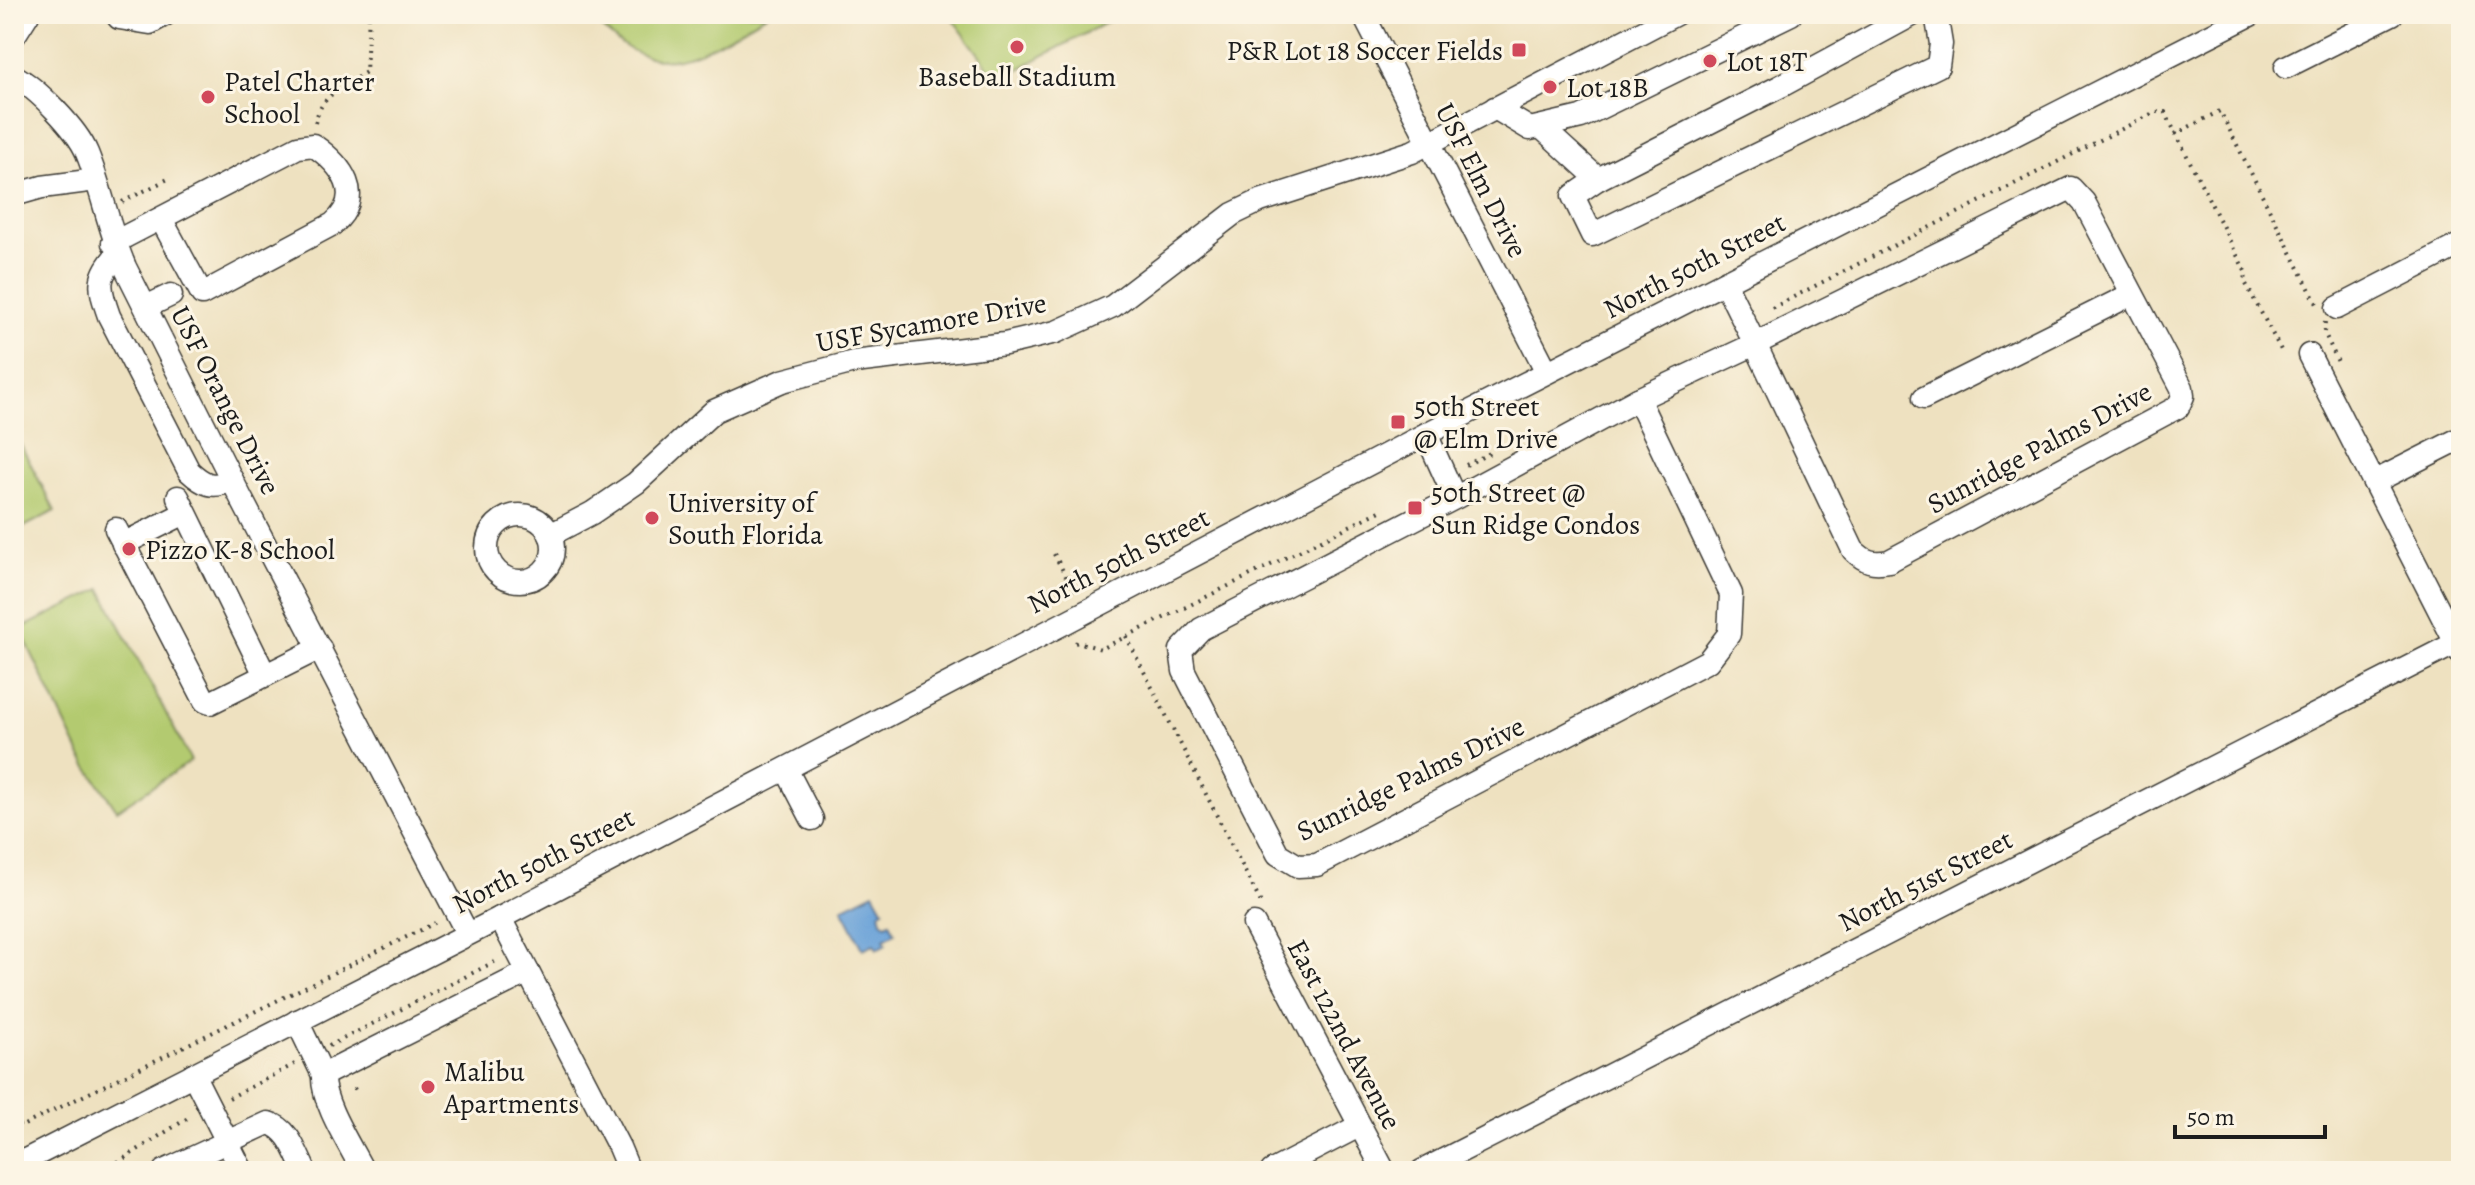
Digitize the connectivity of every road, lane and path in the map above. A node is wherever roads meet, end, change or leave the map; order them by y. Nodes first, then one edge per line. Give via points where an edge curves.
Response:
1 (28, 14) edge
2 (116, 14) edge
3 (166, 14) edge
4 (369, 14) edge
5 (1363, 14) edge
6 (1676, 14) edge
7 (1791, 14) edge
8 (1914, 14) edge
9 (1936, 14) edge
10 (2252, 14) edge
11 (2392, 14) edge
12 (14, 36) edge
13 (2286, 67) dead end
14 (14, 76) edge
15 (1495, 108) junction
16 (315, 123) dead end
17 (1541, 127) junction
18 (2175, 134) junction
19 (1429, 143) junction
20 (170, 178) dead end
21 (1598, 179) junction
22 (96, 180) junction
23 (14, 195) edge
24 (120, 203) dead end
25 (161, 219) junction
26 (2461, 244) edge
27 (116, 248) junction
28 (1725, 283) junction
29 (2132, 294) junction
30 (171, 295) dead end
31 (146, 307) junction
32 (1772, 308) dead end
33 (2327, 312) junction
34 (1755, 344) junction
35 (2282, 352) dead end
36 (2309, 355) dead end
37 (1547, 372) junction
38 (2344, 373) dead end
39 (1924, 398) dead end
40 (1638, 399) junction
41 (1426, 434) junction
42 (2461, 438) edge
43 (232, 480) junction
44 (2374, 482) junction
45 (1455, 498) junction
46 (1391, 505) dead end
47 (550, 535) dead end
48 (1054, 554) dead end
49 (1087, 610) junction
50 (1078, 642) dead end
51 (320, 648) junction
52 (2458, 648) edge
53 (265, 675) junction
54 (786, 769) junction
55 (812, 819) dead end
56 (500, 918) junction
57 (435, 923) dead end
58 (1254, 924) dead end
59 (467, 933) junction
60 (500, 959) dead end
61 (528, 972) junction
62 (297, 1021) junction
63 (327, 1047) dead end
64 (295, 1064) dead end
65 (193, 1074) junction
66 (323, 1075) junction
67 (223, 1101) dead end
68 (191, 1116) dead end
69 (14, 1118) edge
70 (1359, 1126) junction
71 (227, 1142) junction
72 (14, 1166) edge
73 (95, 1171) edge
74 (164, 1171) edge
75 (242, 1171) edge
76 (305, 1171) edge
77 (363, 1171) edge
78 (629, 1171) edge
79 (1272, 1171) edge
80 (1384, 1171) edge
81 (1422, 1171) edge

1 - 12 street
2 - 3 street via 150,23
4 - 16 path via 366,72 326,98
5 - 19 street, USF Elm Drive
6 - 15 street, USF Sycamore Drive
7 - 17 street via 1581,117
8 - 21 street
9 - 21 street via 1938,66 1592,235 1573,196
10 - 28 street, North 50th Street
11 - 13 street
14 - 22 street, USF Orange Drive via 56,110 85,150
15 - 17 street via 1530,129
15 - 19 street, USF Sycamore Drive
17 - 21 street
18 - 32 path via 2165,112 2155,112
18 - 33 path via 2220,111
18 - 35 path
19 - 37 street, USF Elm Drive
19 - 47 street, USF Sycamore Drive via 1233,214 1113,306 1056,332 1005,344 854,362 782,381 714,411 636,483
20 - 24 path
22 - 23 street
22 - 27 street, USF Orange Drive
25 - 25 street via 298,147 313,145 340,169 350,200 346,213 333,224 202,294
25 - 27 street
26 - 33 street
27 - 31 street, USF Orange Drive
27 - 43 street via 102,275 109,316 189,471 209,485
28 - 34 street
28 - 37 street, North 50th Street
29 - 34 street, Sunridge Palms Drive via 2084,202 2071,188
29 - 34 street, Sunridge Palms Drive via 2182,388 2178,407 1889,561 1876,563 1853,550
29 - 39 street
30 - 31 street
31 - 43 street, USF Orange Drive
33 - 38 path via 2324,332
34 - 40 street, Sunridge Palms Drive
36 - 44 street
37 - 41 street, North 50th Street
40 - 45 street, Sunridge Palms Drive
40 - 45 street, Sunridge Palms Drive via 1731,594 1729,634 1708,661 1317,865 1298,866 1278,854 1184,671 1181,650 1201,629
41 - 45 street
41 - 49 street, North 50th Street
42 - 44 street
43 - 51 street, USF Orange Drive
44 - 52 street
46 - 50 path via 1101,649
48 - 49 path
49 - 54 street, North 50th Street
51 - 53 street
51 - 59 street, USF Orange Drive
52 - 81 street, North 51st Street
53 - 53 street via 182,505 119,536 205,701
54 - 55 street
54 - 56 street, North 50th Street
56 - 59 street, North 50th Street
56 - 61 street
57 - 69 path via 20,1127
58 - 70 street, East 122nd Avenue
59 - 62 street, North 50th Street
60 - 63 path
61 - 66 street
61 - 78 street
62 - 65 street, North 50th Street
62 - 66 street
64 - 67 path
65 - 71 street
65 - 72 street, North 50th Street
66 - 77 street via 331,1106
68 - 73 path
70 - 79 street
70 - 80 street, East 122nd Avenue
71 - 74 street
71 - 75 street
71 - 76 street via 268,1123 279,1126

